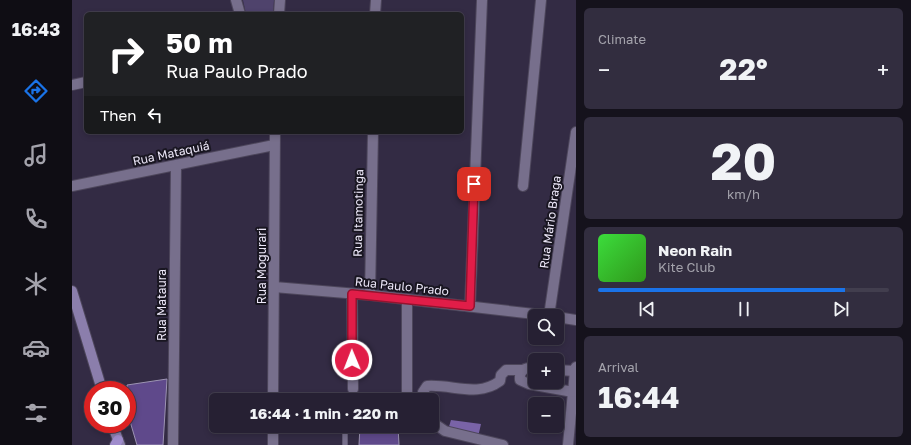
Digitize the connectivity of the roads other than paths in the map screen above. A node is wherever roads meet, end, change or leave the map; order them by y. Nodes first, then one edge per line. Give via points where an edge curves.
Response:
1 (236, 0) edge
2 (280, 0) edge
3 (376, 0) edge
4 (482, 0) edge
5 (541, 0) edge
6 (239, 12) edge
7 (279, 12) edge
8 (375, 12) edge
9 (84, 82) edge
10 (72, 85) edge
11 (576, 132) edge
12 (275, 134) edge
13 (373, 134) edge
14 (274, 145) junction
15 (176, 166) junction
16 (72, 186) edge
17 (523, 186) dead end
18 (274, 287) junction
19 (72, 291) edge
20 (352, 294) junction
21 (370, 295) junction
22 (407, 299) junction
23 (470, 306) junction
24 (552, 309) edge
25 (528, 313) edge
26 (564, 318) edge
27 (576, 320) edge
28 (528, 367) edge
29 (576, 367) edge
30 (522, 370) junction
31 (564, 370) edge
32 (576, 371) edge
33 (99, 381) edge
34 (353, 389) dead end
35 (573, 392) junction
36 (274, 393) edge
37 (407, 393) edge
38 (423, 393) edge
39 (439, 427) edge
40 (115, 433) edge
41 (273, 433) edge
42 (345, 434) dead end
43 (118, 443) edge
44 (173, 445) edge
45 (273, 445) edge
46 (345, 445) edge
47 (504, 445) edge
48 (568, 445) edge

1 - 6 street
2 - 7 street
3 - 8 street
4 - 23 street
5 - 17 street
9 - 10 street
11 - 24 street, Rua Mário Braga
12 - 14 street, Rua Mogurari
13 - 21 street, Rua Itamotinga
14 - 15 street, Rua Mataquiá
14 - 18 street, Rua Mogurari
15 - 16 street, Rua Mataquiá
15 - 44 street, Rua Mataura
18 - 20 street, Rua Paulo Prado
18 - 36 street, Rua Mogurari
19 - 33 main road
20 - 21 street, Rua Paulo Prado
20 - 34 street
21 - 22 street, Rua Paulo Prado
22 - 23 street, Rua Paulo Prado
22 - 37 street
23 - 25 street, Rua Paulo Prado
26 - 27 street
28 - 30 street
29 - 32 street
30 - 35 street via 520,375 523,383
30 - 38 street via 506,370 501,375 500,382 485,390 438,385 427,386
31 - 32 street
32 - 35 street
35 - 48 street
39 - 47 street via 445,432
40 - 43 main road
41 - 45 street
42 - 46 lane

